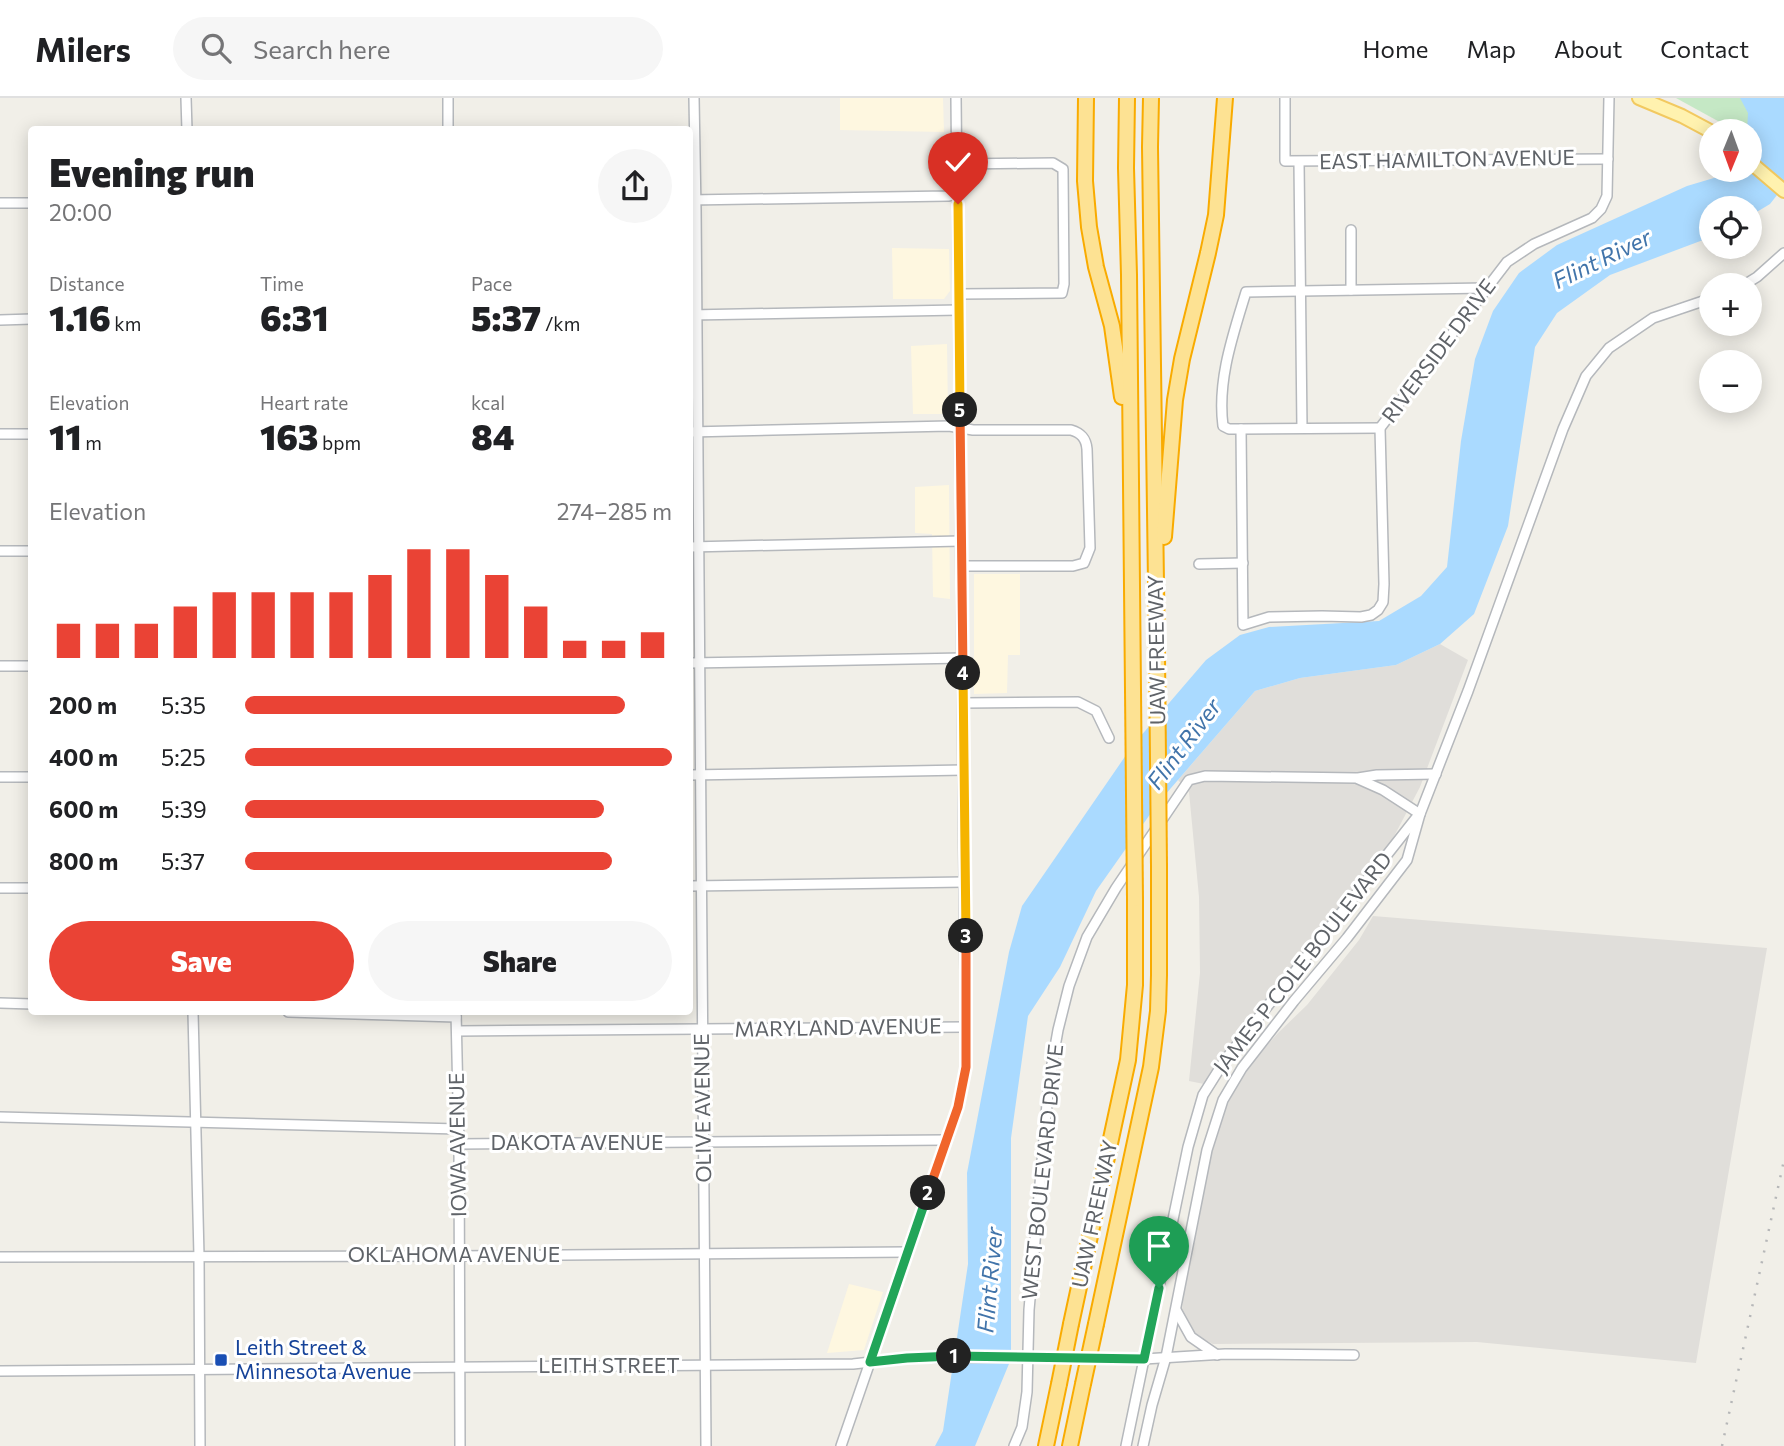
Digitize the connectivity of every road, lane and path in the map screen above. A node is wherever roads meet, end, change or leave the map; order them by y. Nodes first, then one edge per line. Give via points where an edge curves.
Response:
1 (186, 98) edge
2 (448, 98) edge
3 (694, 98) edge
4 (956, 98) edge
5 (1086, 98) edge
6 (1126, 98) edge
7 (1151, 98) edge
8 (1225, 98) edge
9 (1285, 98) edge
10 (1609, 98) edge
11 (1639, 98) edge
12 (1699, 125) edge
13 (187, 126) edge
14 (448, 126) edge
15 (1608, 159) junction
16 (1299, 162) junction
17 (958, 164) junction
18 (1762, 172) edge
19 (1784, 191) edge
20 (958, 194) junction
21 (693, 200) edge
22 (0, 203) edge
23 (28, 203) edge
24 (1351, 230) dead end
25 (1784, 253) edge
26 (1762, 273) edge
27 (1486, 288) junction
28 (1352, 290) junction
29 (1300, 291) junction
30 (959, 294) junction
31 (1699, 302) edge
32 (959, 310) junction
33 (693, 315) edge
34 (0, 320) edge
35 (28, 320) edge
36 (960, 428) junction
37 (1302, 428) junction
38 (1380, 428) junction
39 (1241, 429) junction
40 (693, 432) edge
41 (0, 434) edge
42 (28, 434) edge
43 (1130, 461) junction
44 (961, 541) junction
45 (694, 547) edge
46 (0, 551) edge
47 (28, 551) edge
48 (1243, 562) junction
49 (1199, 564) dead end
50 (961, 566) junction
51 (1157, 633) junction
52 (963, 658) junction
53 (694, 663) edge
54 (0, 666) edge
55 (28, 666) edge
56 (963, 703) junction
57 (1109, 738) dead end
58 (964, 770) junction
59 (1436, 774) junction
60 (693, 775) edge
61 (701, 775) junction
62 (0, 777) edge
63 (28, 777) edge
64 (1356, 778) junction
65 (1420, 814) junction
66 (965, 882) junction
67 (693, 886) edge
68 (701, 886) junction
69 (0, 888) edge
70 (28, 888) edge
71 (0, 1003) edge
72 (28, 1004) edge
73 (193, 1015) edge
74 (456, 1015) edge
75 (967, 1027) junction
76 (702, 1030) junction
77 (457, 1031) junction
78 (0, 1116) edge
79 (197, 1122) junction
80 (458, 1129) junction
81 (946, 1140) junction
82 (704, 1142) junction
83 (459, 1144) junction
84 (908, 1252) junction
85 (705, 1253) junction
86 (199, 1256) junction
87 (459, 1256) junction
88 (0, 1257) edge
89 (1175, 1310) junction
90 (1217, 1355) junction
91 (1353, 1355) dead end
92 (1166, 1357) junction
93 (1144, 1359) junction
94 (870, 1362) junction
95 (705, 1365) junction
96 (459, 1367) junction
97 (199, 1370) junction
98 (0, 1371) edge
99 (200, 1446) edge
100 (460, 1446) edge
101 (706, 1446) edge
102 (841, 1446) edge
103 (1014, 1446) edge
104 (1045, 1446) edge
105 (1070, 1446) edge
106 (1126, 1446) edge
107 (1143, 1446) edge

1 - 13 street
2 - 14 street
3 - 21 street, OLIVE AVENUE
4 - 17 street
5 - 43 highway via 1089,227 1112,326
6 - 43 highway, UAW FREEWAY
7 - 51 highway, UAW FREEWAY
8 - 51 highway via 1216,215 1175,400
9 - 16 street, EAST HAMILTON AVENUE via 1285,161
10 - 15 street, RIVERSIDE DRIVE
11 - 12 main road
15 - 16 street, EAST HAMILTON AVENUE
15 - 27 street, RIVERSIDE DRIVE via 1607,196 1601,209 1507,262
16 - 29 street
17 - 20 street
17 - 30 street via 1054,163 1063,169 1064,284 1062,293
18 - 19 main road
20 - 21 street
20 - 30 street
21 - 33 street, OLIVE AVENUE
22 - 23 street
24 - 28 street
25 - 26 street
27 - 28 street
27 - 38 street, RIVERSIDE DRIVE
28 - 29 street
29 - 37 street
29 - 39 street via 1246,292 1225,370 1221,407 1223,426
30 - 32 street
31 - 59 street, JAMES P COLE BOULEVARD via 1653,318 1609,348 1586,376
32 - 33 street
32 - 36 street
33 - 40 street, OLIVE AVENUE
34 - 35 street
36 - 40 street
36 - 44 street
36 - 50 street via 1078,432 1087,442 1090,548 1084,563 1073,566
37 - 38 street
37 - 39 street
38 - 48 street, RIVERSIDE DRIVE via 1384,584 1378,610 1361,617 1269,617 1243,625
39 - 48 street
40 - 45 street, OLIVE AVENUE
41 - 42 street
43 - 104 highway, UAW FREEWAY, bridge via 1132,1024
44 - 45 street
44 - 50 street
45 - 53 street, OLIVE AVENUE
46 - 47 street
48 - 49 street
50 - 52 street
51 - 105 highway, UAW FREEWAY, bridge via 1158,1011 1151,1067
52 - 53 street
52 - 56 street
53 - 61 street, OLIVE AVENUE
54 - 55 street
56 - 57 street via 1078,702 1096,711
56 - 58 street
58 - 61 street
58 - 66 street
59 - 64 street
59 - 65 street, JAMES P COLE BOULEVARD
60 - 61 street
61 - 68 street, OLIVE AVENUE
62 - 63 street
64 - 65 street
64 - 103 street, WEST BOULEVARD DRIVE via 1205,776 1189,780 1087,937 1069,986 1049,1081 1029,1310 1027,1392
65 - 89 street, JAMES P COLE BOULEVARD via 1407,860 1242,1068 1223,1100 1207,1150
65 - 93 street, JAMES P COLE BOULEVARD via 1225,1060 1203,1095
66 - 68 street
66 - 75 street
67 - 68 street
68 - 76 street, OLIVE AVENUE
69 - 70 street
71 - 72 street
73 - 79 street
74 - 77 street, IOWA AVENUE
75 - 76 street, MARYLAND AVENUE
75 - 81 street via 963,1087
76 - 77 street, MARYLAND AVENUE
76 - 82 street, OLIVE AVENUE
77 - 80 street, IOWA AVENUE
78 - 79 street
79 - 80 street
79 - 86 street
80 - 83 street, IOWA AVENUE
81 - 82 street, DAKOTA AVENUE
81 - 84 street
82 - 83 street, DAKOTA AVENUE
82 - 85 street, OLIVE AVENUE
83 - 87 street, IOWA AVENUE
84 - 85 street, OKLAHOMA AVENUE
84 - 94 street
85 - 87 street, OKLAHOMA AVENUE
85 - 95 street, OLIVE AVENUE
86 - 87 street, OKLAHOMA AVENUE
86 - 88 street, OKLAHOMA AVENUE
86 - 97 street
87 - 96 street, IOWA AVENUE
89 - 90 street via 1191,1337
89 - 92 street, JAMES P COLE BOULEVARD
90 - 91 street, LEITH STREET
90 - 92 street, LEITH STREET
92 - 93 street, LEITH STREET
92 - 107 street, JAMES P COLE BOULEVARD
93 - 94 street, LEITH STREET, bridge via 907,1358
93 - 106 street, JAMES P COLE BOULEVARD
94 - 95 street, LEITH STREET
94 - 102 street
95 - 96 street, LEITH STREET
95 - 101 street, OLIVE AVENUE
96 - 97 street, LEITH STREET
96 - 100 street, IOWA AVENUE
97 - 98 street, LEITH STREET
97 - 99 street

